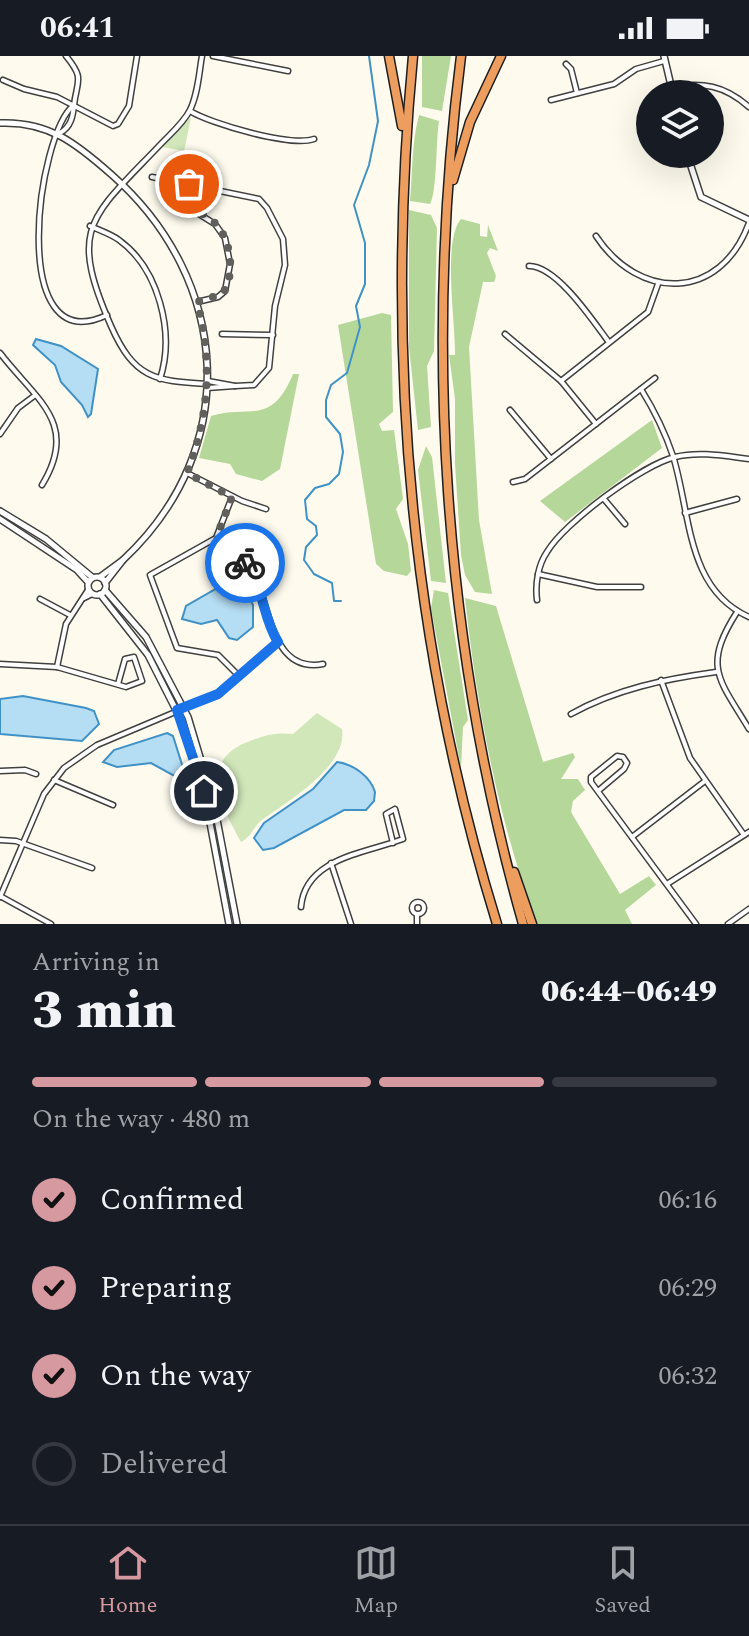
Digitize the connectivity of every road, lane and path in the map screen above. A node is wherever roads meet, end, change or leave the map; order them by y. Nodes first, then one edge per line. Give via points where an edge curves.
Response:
1 (66, 56) edge
2 (137, 56) edge
3 (202, 56) edge
4 (213, 56) edge
5 (389, 56) edge
6 (413, 56) edge
7 (461, 56) edge
8 (501, 56) edge
9 (664, 58) edge
10 (566, 64) dead end
11 (288, 71) dead end
12 (3, 80) dead end
13 (669, 80) edge
14 (724, 89) edge
15 (577, 93) junction
16 (551, 100) dead end
17 (74, 105) junction
18 (749, 107) edge
19 (190, 111) junction
20 (0, 123) edge
21 (60, 133) junction
22 (404, 136) junction
23 (314, 139) dead end
24 (692, 168) edge
25 (152, 177) dead end
26 (185, 183) junction
27 (122, 184) junction
28 (448, 204) junction
29 (749, 222) edge
30 (90, 226) junction
31 (596, 236) dead end
32 (529, 266) dead end
33 (658, 284) junction
34 (197, 302) junction
35 (107, 315) junction
36 (222, 334) dead end
37 (505, 334) dead end
38 (273, 335) junction
39 (608, 341) junction
40 (0, 353) edge
41 (655, 378) dead end
42 (160, 379) junction
43 (561, 381) junction
44 (207, 384) junction
45 (641, 389) junction
46 (34, 396) junction
47 (510, 410) dead end
48 (596, 424) junction
49 (0, 434) edge
50 (673, 457) junction
51 (551, 459) junction
52 (749, 459) edge
53 (187, 473) junction
54 (513, 482) dead end
55 (42, 485) dead end
56 (232, 497) junction
57 (604, 499) junction
58 (737, 499) dead end
59 (266, 509) dead end
60 (0, 511) edge
61 (685, 513) junction
62 (0, 519) edge
63 (625, 524) dead end
64 (216, 538) junction
65 (123, 560) junction
66 (538, 574) junction
67 (100, 577) junction
68 (90, 580) junction
69 (641, 587) dead end
70 (103, 589) junction
71 (90, 592) junction
72 (40, 599) dead end
73 (537, 600) dead end
74 (737, 612) junction
75 (70, 615) junction
76 (749, 617) edge
77 (278, 642) junction
78 (0, 664) edge
79 (323, 664) dead end
80 (57, 667) junction
81 (716, 672) junction
82 (238, 675) junction
83 (661, 680) junction
84 (118, 684) junction
85 (184, 707) junction
86 (177, 710) junction
87 (571, 714) dead end
88 (749, 729) edge
89 (0, 771) edge
90 (36, 774) dead end
91 (54, 780) junction
92 (705, 781) junction
93 (598, 791) junction
94 (113, 805) dead end
95 (496, 814) junction
96 (746, 833) edge
97 (632, 837) junction
98 (0, 840) edge
99 (24, 843) junction
100 (393, 843) junction
101 (331, 863) junction
102 (92, 868) dead end
103 (666, 885) junction
104 (0, 896) edge
105 (301, 907) dead end
106 (749, 909) edge
107 (417, 915) dead end
108 (51, 924) edge
109 (229, 924) edge
110 (237, 924) edge
111 (351, 924) edge
112 (417, 924) edge
113 (497, 924) edge
114 (523, 924) edge
115 (532, 924) edge
116 (696, 924) edge
117 (728, 924) edge

1 - 17 street via 79,76
2 - 17 street via 129,106 118,124 104,124
3 - 19 street
4 - 11 street
5 - 22 highway
6 - 22 highway
7 - 28 highway
8 - 28 highway via 470,122
9 - 13 street
9 - 15 street via 614,84
10 - 15 street
12 - 17 street
14 - 18 street
15 - 16 street
17 - 21 street
19 - 23 street via 299,141
19 - 27 street
20 - 21 street
21 - 27 street
21 - 35 street via 49,162 37,243 42,280 51,302 66,315 90,322
22 - 113 highway via 401,307 415,535 447,727
24 - 29 street via 701,197
25 - 26 street
26 - 34 street via 187,202 219,228 229,257 225,291
26 - 38 street via 255,198 267,208 285,249
27 - 30 street
27 - 34 street via 166,235
28 - 95 highway via 443,364 450,516 467,664
29 - 33 street via 732,255 712,272 680,284
30 - 35 street via 87,247
30 - 42 street via 118,239 149,276 166,337
31 - 33 street via 625,270
32 - 39 street via 539,267 571,294
33 - 39 street via 648,312
34 - 44 street via 206,340
35 - 42 street via 128,359 146,375
36 - 38 street
37 - 43 street
38 - 44 street via 265,374 251,387
39 - 43 street
40 - 46 street
41 - 45 street
42 - 44 street
43 - 48 street
44 - 53 street
45 - 48 street
45 - 50 street
46 - 49 street
46 - 55 street via 53,419 59,440
47 - 51 street
48 - 51 street
50 - 52 street
50 - 57 street
50 - 61 street
51 - 54 street
53 - 56 street
53 - 65 street via 161,519
56 - 59 street
56 - 64 street
57 - 63 street
57 - 66 street via 552,543
58 - 61 street
60 - 68 street via 46,539
61 - 74 street via 706,580
62 - 68 street
64 - 77 street via 254,574
64 - 82 street via 150,575 177,648 218,655
65 - 67 street
65 - 70 street
66 - 69 street via 597,587
66 - 73 street
67 - 68 street
67 - 70 street
68 - 71 street
70 - 71 street
70 - 85 street via 146,637
70 - 86 street
71 - 75 street
72 - 75 street
74 - 76 street
74 - 81 street via 718,653
75 - 80 street
77 - 79 street via 299,660
77 - 82 street
78 - 80 street
80 - 84 street
81 - 83 street
81 - 88 street
82 - 85 street via 218,694
83 - 87 street
83 - 92 street via 690,758
84 - 84 street via 142,681 134,657 125,659
85 - 86 street
85 - 110 street via 214,804
86 - 91 street via 78,755
86 - 109 street via 204,791
89 - 90 street
91 - 94 street
91 - 99 street
92 - 96 street
92 - 97 street
93 - 93 street via 624,769 623,757 617,756 591,777
93 - 97 street
95 - 114 highway
95 - 115 highway
96 - 103 street
97 - 103 street
98 - 99 street
99 - 102 street
99 - 104 street
100 - 100 street via 386,814 395,809 404,835
100 - 101 street
101 - 105 street via 307,887
101 - 111 street
103 - 116 street
104 - 108 street
106 - 117 street
107 - 112 street

